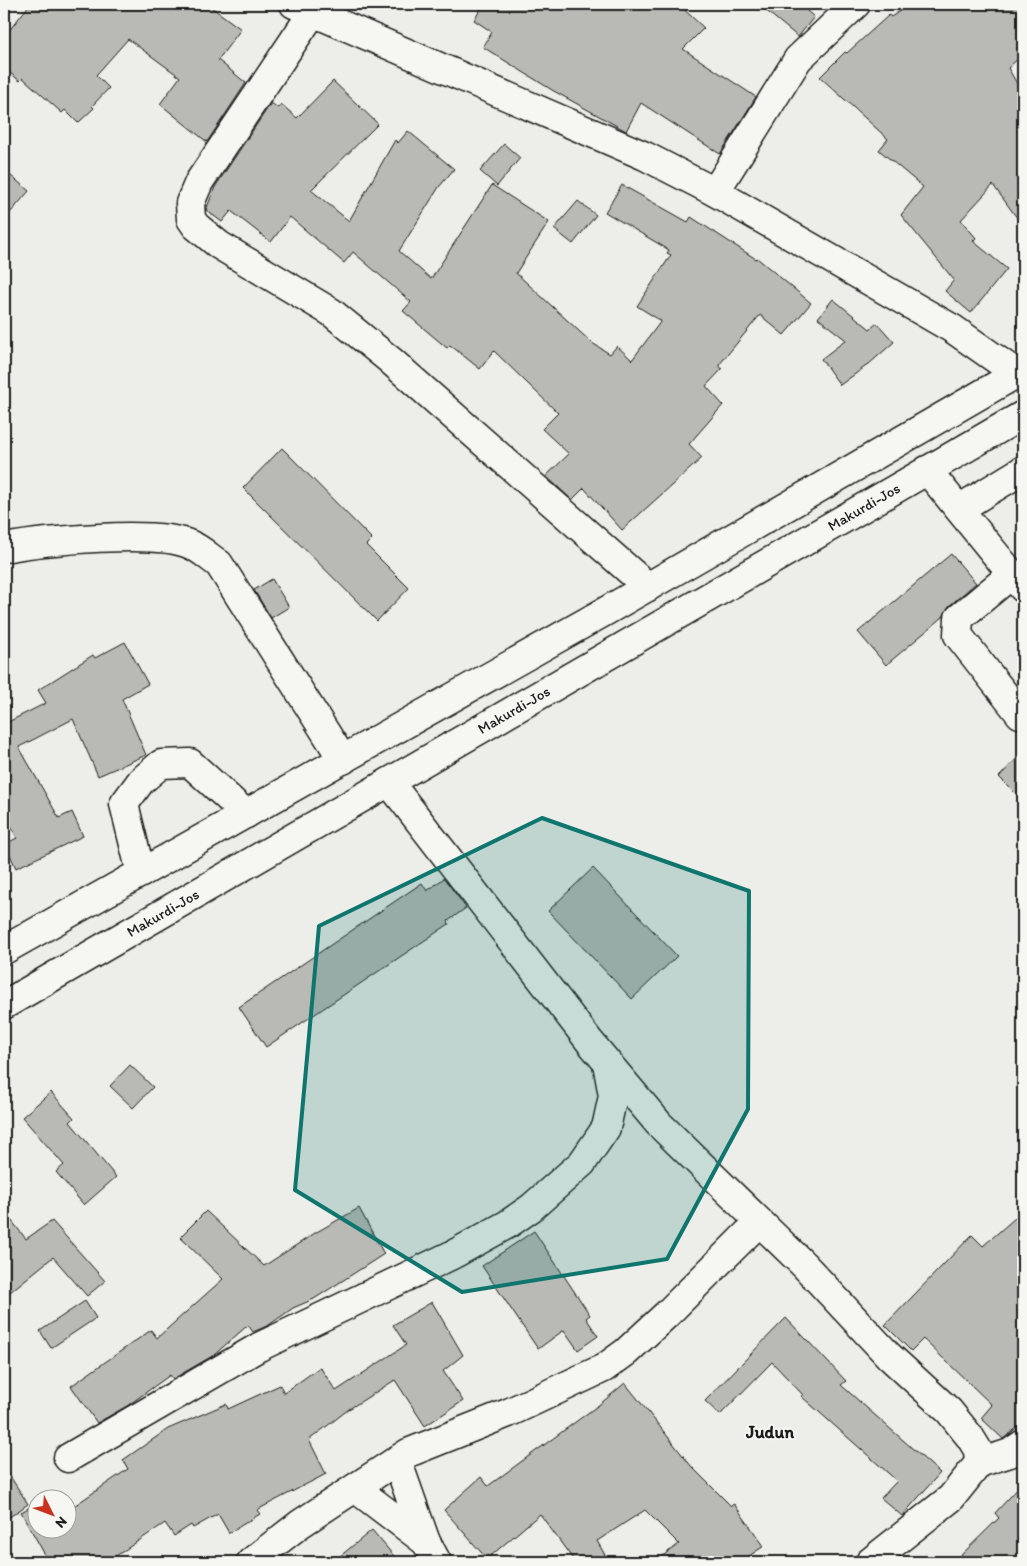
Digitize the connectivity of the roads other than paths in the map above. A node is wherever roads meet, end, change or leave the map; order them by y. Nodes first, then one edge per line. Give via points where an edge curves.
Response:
1 (856, 4) edge
2 (303, 8) edge
3 (715, 192) junction
4 (1021, 374) edge
5 (1023, 415) edge
6 (927, 470) junction
7 (1023, 470) edge
8 (959, 509) junction
9 (4, 548) edge
10 (1018, 581) edge
11 (648, 587) junction
12 (1020, 714) dead end
13 (343, 760) junction
14 (390, 782) junction
15 (246, 814) junction
16 (141, 874) junction
17 (4, 950) edge
18 (4, 1005) edge
19 (607, 1063) junction
20 (759, 1222) junction
21 (1023, 1444) edge
22 (68, 1458) dead end
23 (396, 1460) junction
24 (979, 1463) junction
25 (355, 1488) junction
26 (432, 1552) edge
27 (251, 1562) edge
28 (870, 1562) edge

1 - 3 main road via 798,59
2 - 3 main road via 645,156
2 - 11 main road via 199,182 190,203 191,219 219,245 331,312
3 - 4 main road via 953,329
4 - 11 main road
5 - 6 main road, Makurdi-Jos
6 - 8 main road
6 - 14 main road, Makurdi-Jos
7 - 8 main road
8 - 10 main road
9 - 13 main road via 41,542 154,537 190,544 219,564
10 - 12 main road via 958,618 958,635
11 - 13 main road
13 - 15 main road
14 - 18 main road, Makurdi-Jos
14 - 19 main road
15 - 16 main road
15 - 16 main road via 190,764 161,764 141,781 124,804
16 - 17 main road
19 - 20 main road via 659,1124
19 - 22 main road via 613,1096 606,1128 582,1163 532,1208 454,1254 259,1347
20 - 23 main road via 666,1315 604,1368
20 - 24 main road via 890,1356 949,1411 978,1450
21 - 24 main road via 1010,1453
23 - 25 main road
23 - 26 main road
24 - 28 main road via 951,1498
25 - 26 main road
25 - 27 main road via 300,1524

